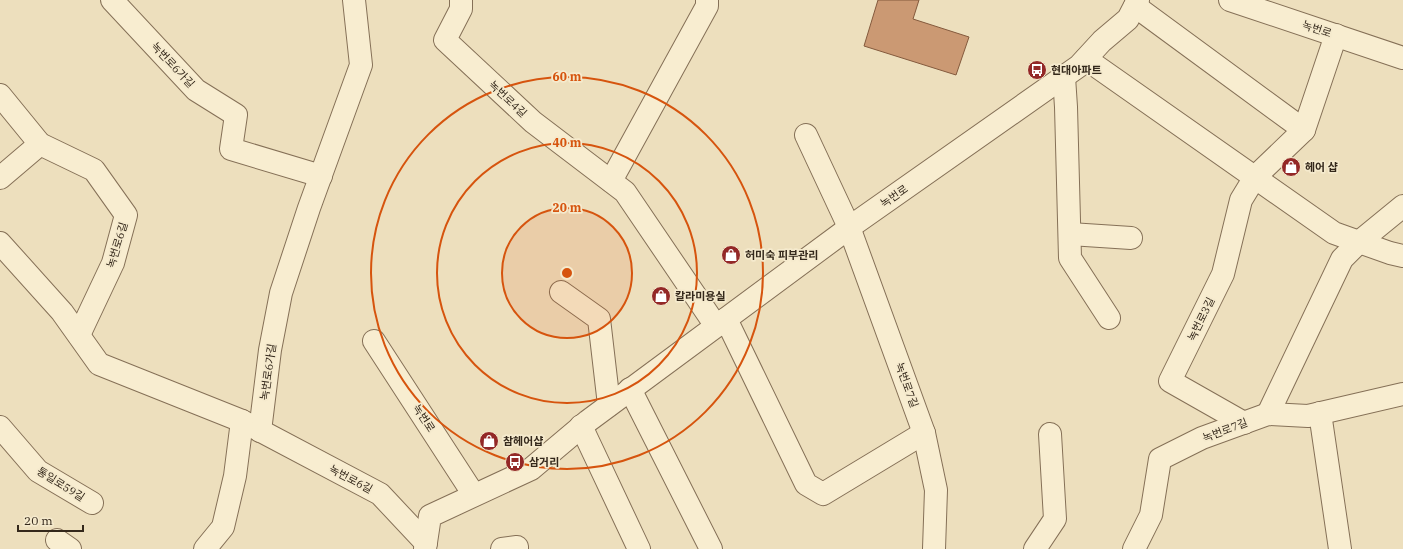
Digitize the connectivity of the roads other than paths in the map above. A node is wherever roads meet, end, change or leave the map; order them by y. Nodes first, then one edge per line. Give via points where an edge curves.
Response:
1 (112, 0) edge
2 (354, 0) edge
3 (461, 0) edge
4 (707, 0) edge
5 (1230, 0) edge
6 (1136, 3) edge
7 (1336, 35) junction
8 (1403, 58) edge
9 (1086, 59) junction
10 (1064, 77) junction
11 (0, 95) edge
12 (1304, 130) junction
13 (806, 136) dead end
14 (40, 144) junction
15 (321, 176) junction
16 (1255, 177) junction
17 (0, 178) edge
18 (611, 181) junction
19 (1403, 206) edge
20 (849, 227) junction
21 (1070, 234) junction
22 (1131, 238) dead end
23 (1359, 242) junction
24 (0, 243) edge
25 (1403, 256) edge
26 (561, 292) dead end
27 (1109, 318) dead end
28 (721, 323) junction
29 (79, 335) junction
30 (374, 341) dead end
31 (630, 389) junction
32 (1403, 394) edge
33 (609, 405) junction
34 (1320, 413) junction
35 (1268, 414) junction
36 (1244, 423) junction
37 (251, 426) junction
38 (581, 426) junction
39 (0, 427) edge
40 (924, 433) junction
41 (1050, 434) dead end
42 (474, 495) junction
43 (92, 503) dead end
44 (426, 546) edge
45 (205, 549) edge
46 (502, 549) edge
47 (517, 549) edge
48 (640, 549) edge
49 (711, 549) edge
50 (934, 549) edge
51 (1035, 549) edge
52 (1134, 549) edge
53 (1340, 549) edge

1 - 15 street, 녹번로6가길 via 196,90 236,115 231,149
2 - 15 street, 녹번로6가길 via 361,65
3 - 18 street, 녹번로4길 via 461,9 444,40 533,122
4 - 18 street via 707,6
5 - 7 street, 녹번로
6 - 9 street, 녹번로 via 1128,20 1102,41
6 - 12 street
7 - 8 street, 녹번로
7 - 12 street
9 - 10 street, 녹번로
9 - 16 street
10 - 20 street, 녹번로
10 - 21 street
11 - 14 street, 녹번로6길
12 - 16 street
13 - 20 street, 녹번로7길
14 - 17 street
14 - 29 street, 녹번로6길 via 94,170 126,215 113,262
15 - 37 street, 녹번로6가길 via 281,293
16 - 23 street via 1334,233
16 - 36 street, 녹번로3길 via 1241,200 1223,274 1170,381
18 - 28 street, 녹번로4길 via 625,192
19 - 23 street
20 - 28 street, 녹번로
20 - 40 street, 녹번로7길
21 - 22 street
21 - 27 street via 1070,258
23 - 25 street
23 - 35 street via 1342,259
24 - 29 street, 녹번로6길 via 62,312
26 - 33 street via 599,319
28 - 31 street, 녹번로
28 - 40 street via 806,484 823,494
29 - 37 street, 녹번로6길 via 99,364
30 - 42 street, 녹번로
31 - 33 street, 녹번로
31 - 49 street
32 - 34 street, 녹번로7길
33 - 38 street, 녹번로
34 - 35 street, 녹번로7길 via 1308,416
34 - 53 street
35 - 36 street, 녹번로7길
36 - 52 street, 녹번로7길 via 1202,438 1160,459 1151,515
37 - 44 street, 녹번로6길 via 380,494
37 - 45 street via 235,476 223,527
38 - 42 street, 녹번로 via 531,469
38 - 48 street
39 - 43 street, 통일로59길 via 38,472
40 - 50 street, 녹번로7길 via 936,490
41 - 51 street via 1055,519
42 - 44 street, 녹번로 via 430,516
46 - 47 street

